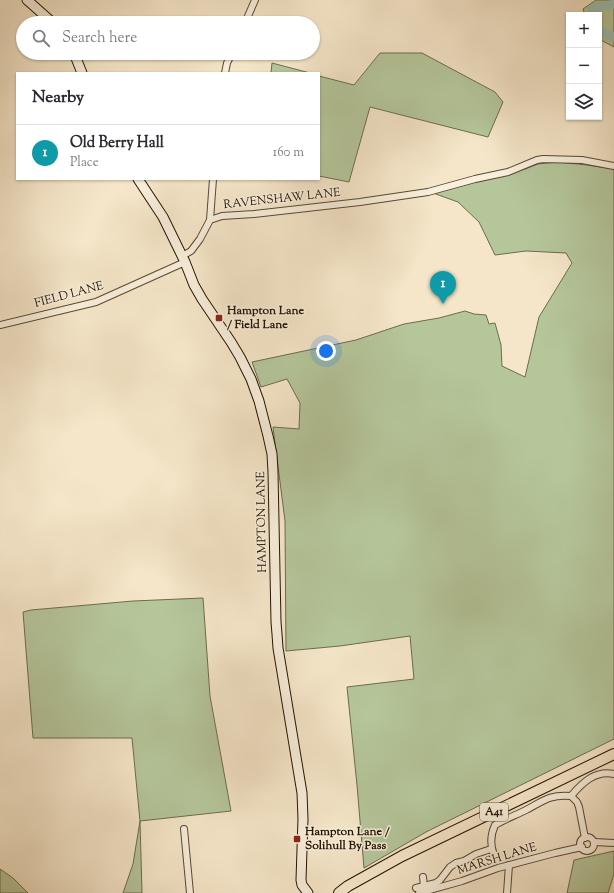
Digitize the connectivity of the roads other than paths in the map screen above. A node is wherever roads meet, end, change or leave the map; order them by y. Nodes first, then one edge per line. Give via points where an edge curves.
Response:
1 (27, 0) edge
2 (255, 0) edge
3 (45, 16) edge
4 (248, 16) edge
5 (77, 60) edge
6 (228, 60) edge
7 (82, 72) edge
8 (225, 72) edge
9 (614, 166) edge
10 (139, 180) edge
11 (213, 180) edge
12 (210, 220) junction
13 (183, 259) junction
14 (0, 325) edge
15 (614, 754) edge
16 (614, 774) edge
17 (571, 796) junction
18 (184, 829) dead end
19 (585, 838) junction
20 (594, 842) junction
21 (614, 843) edge
22 (582, 847) junction
23 (491, 849) junction
24 (494, 856) dead end
25 (509, 865) junction
26 (374, 872) junction
27 (423, 877) dead end
28 (424, 886) junction
29 (418, 890) edge
30 (190, 893) edge
31 (308, 893) edge
32 (339, 893) edge
33 (347, 893) edge
34 (507, 893) edge

1 - 3 main road
2 - 4 street
5 - 7 main road
6 - 8 street
9 - 12 street, RAVENSHAW LANE via 582,160 543,159 508,172 428,192 269,213 222,216
10 - 13 main road, HAMPTON LANE via 163,218
11 - 12 street
12 - 13 street, RAVENSHAW LANE via 200,239
13 - 14 street, FIELD LANE via 96,302
13 - 31 main road, HAMPTON LANE via 194,285 231,342 251,379 272,454 276,622 302,793 300,880
15 - 26 highway, A41
16 - 17 street via 598,774 581,784
17 - 19 street via 580,807
17 - 23 street via 563,795 541,801 495,825 490,837
18 - 30 street
19 - 20 street via 589,837
19 - 22 street via 582,840
20 - 21 street
20 - 22 street via 594,846 588,851
22 - 25 street, MARSH LANE
23 - 24 street
23 - 28 street via 452,865 436,883
25 - 29 street, MARSH LANE via 462,881
25 - 34 street
26 - 32 highway, A41
26 - 33 highway, A41
27 - 28 street
28 - 29 street

